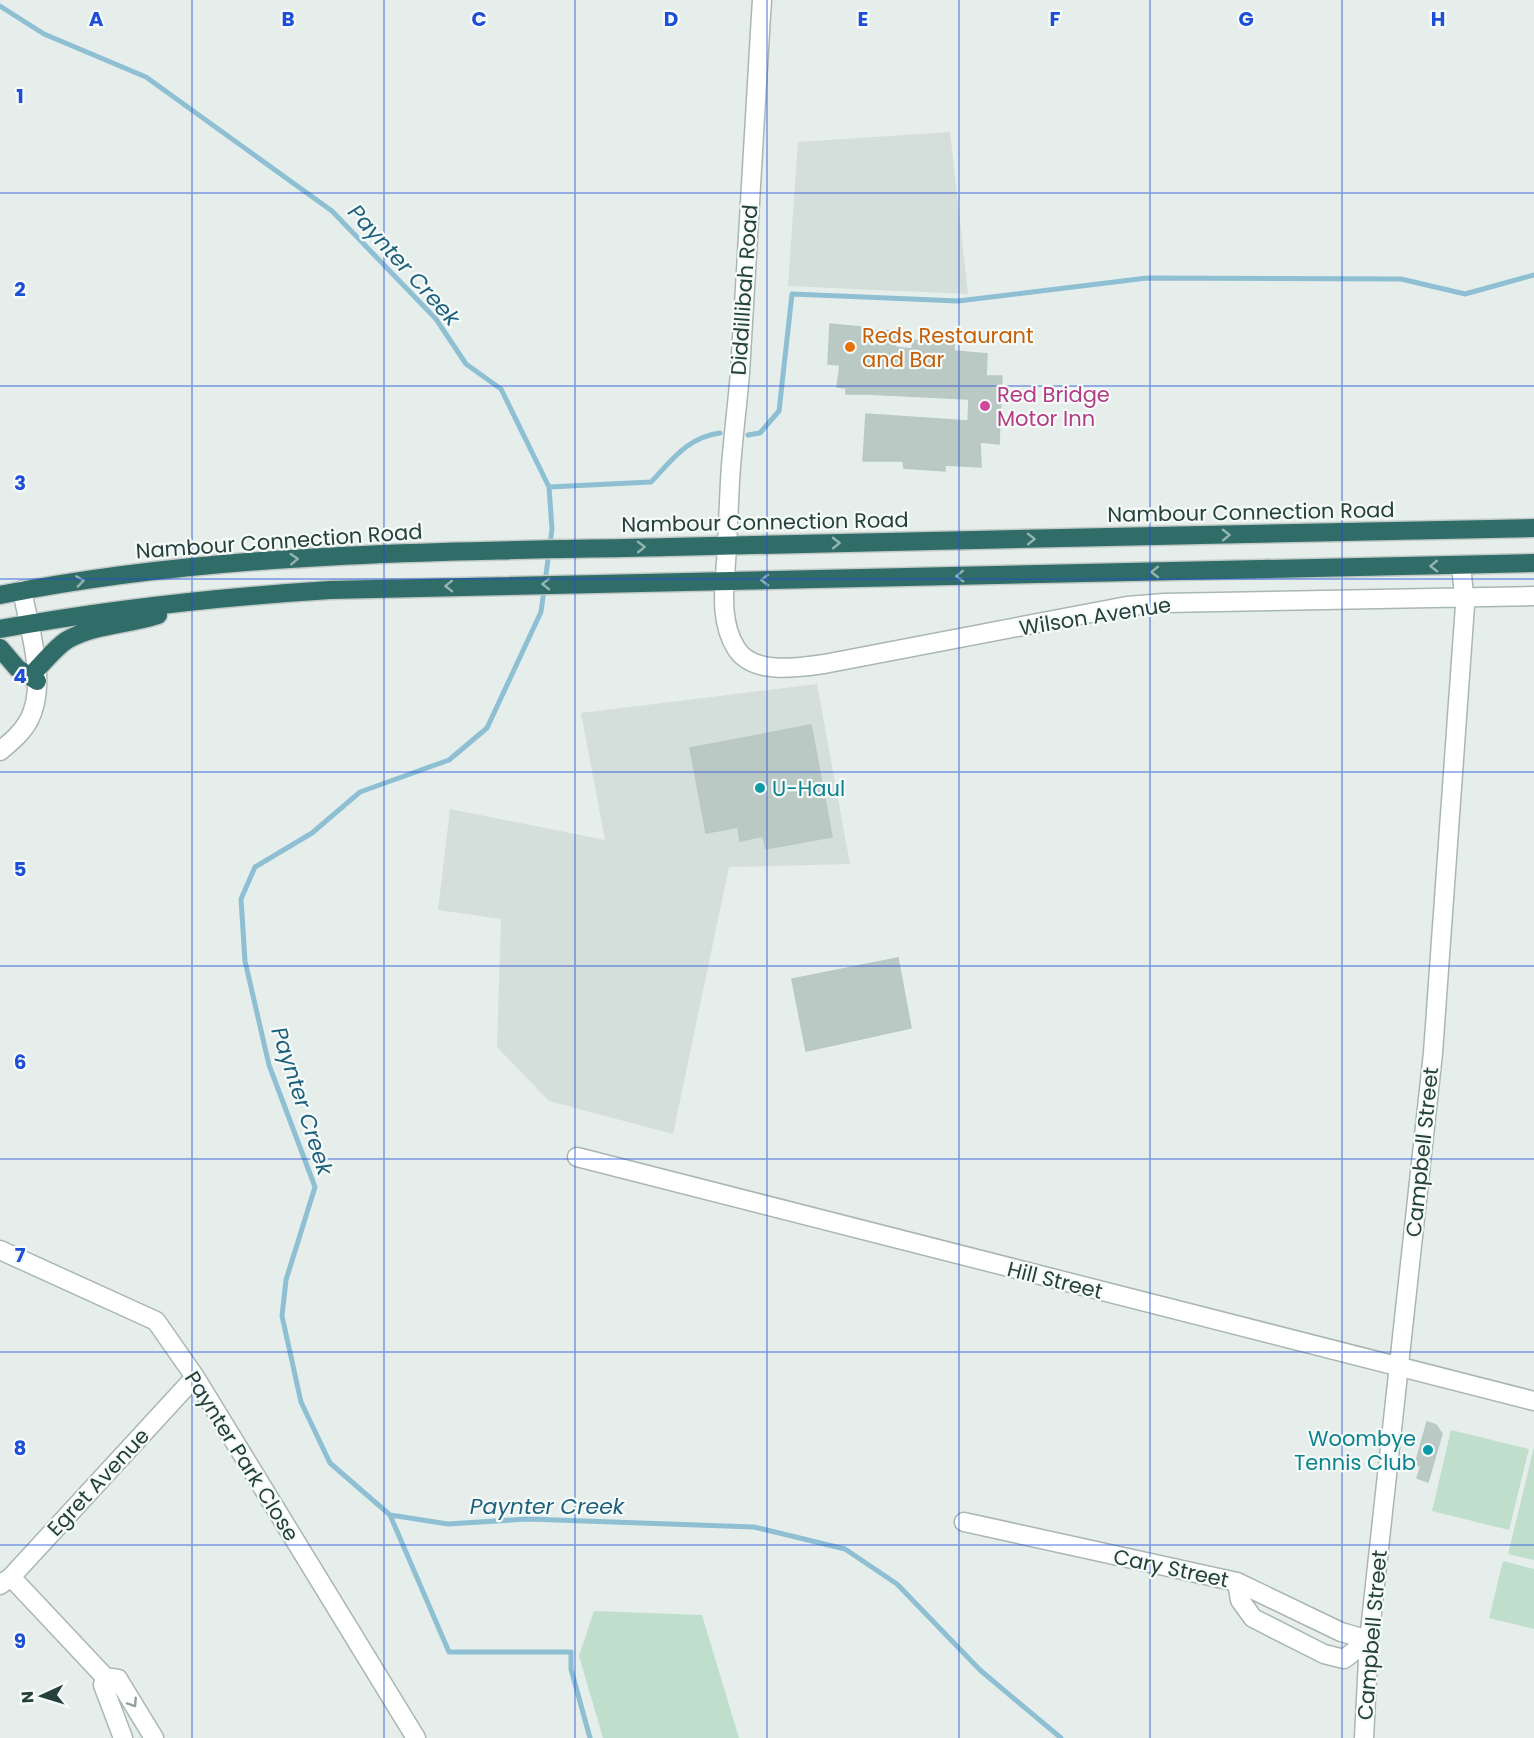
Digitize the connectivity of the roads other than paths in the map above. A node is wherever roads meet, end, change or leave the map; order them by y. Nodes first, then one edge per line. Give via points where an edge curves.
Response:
1 (762, 0) edge
2 (1534, 528) edge
3 (727, 545) junction
4 (1534, 563) edge
5 (1461, 565) junction
6 (724, 581) junction
7 (22, 590) junction
8 (0, 595) edge
9 (1534, 596) edge
10 (1464, 598) junction
11 (206, 600) junction
12 (28, 624) junction
13 (0, 629) edge
14 (0, 648) edge
15 (37, 676) junction
16 (0, 751) edge
17 (577, 1157) dead end
18 (0, 1250) edge
19 (1398, 1365) junction
20 (195, 1377) junction
21 (1534, 1401) edge
22 (964, 1522) dead end
23 (6, 1581) edge
24 (1237, 1582) junction
25 (1369, 1640) junction
26 (105, 1677) junction
27 (123, 1738) edge
28 (154, 1738) edge
29 (416, 1738) edge
30 (1364, 1738) edge

1 - 3 street, Diddillibah Road
3 -> 2 highway, Nambour Connection Road
3 - 6 street, Diddillibah Road
7 -> 3 highway, Nambour Connection Road via 237,562 386,553
4 - 5 highway
5 -> 6 highway
5 - 10 street, Campbell Street
6 - 10 street, Wilson Avenue via 726,620 735,647 742,657 755,664 784,667 824,664 1127,606
6 -> 11 highway via 330,590
7 - 8 highway, Nambour Connection Road
7 - 12 street
9 - 10 street, Wilson Avenue
10 - 19 street, Campbell Street via 1433,1053
11 - 12 highway
11 - 15 highway via 141,621 94,628 66,641
12 - 13 highway
12 - 15 street
14 - 15 highway via 17,668
15 - 16 street via 35,705 29,719
17 - 19 street, Hill Street
18 - 20 street, Paynter Park Close via 156,1321
19 - 21 street, Hill Street
19 - 25 street, Campbell Street
20 - 23 street, Egret Avenue
20 - 29 street, Paynter Park Close
22 - 24 street, Cary Street
23 - 26 street
24 - 25 street, Cary Street via 1341,1632
24 - 25 street via 1240,1600 1253,1618 1324,1654 1344,1659
25 - 30 street, Campbell Street
26 - 27 street via 104,1685
26 -> 28 street via 118,1679

